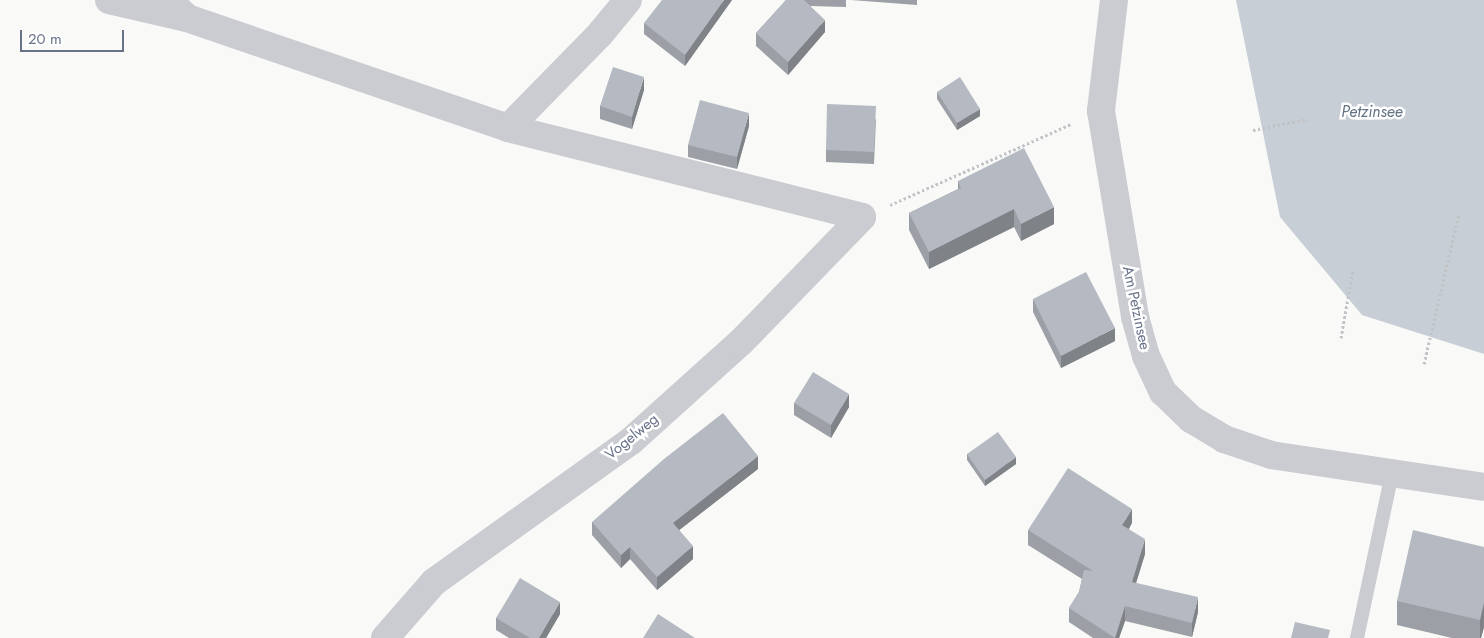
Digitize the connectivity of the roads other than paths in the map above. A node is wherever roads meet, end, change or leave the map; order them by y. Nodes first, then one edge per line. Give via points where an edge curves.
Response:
1 (109, 0) edge
2 (628, 0) edge
3 (1114, 0) edge
4 (177, 9) edge
5 (508, 128) junction
6 (1392, 473) junction
7 (1484, 487) edge
8 (385, 638) edge
9 (1357, 638) edge

1 - 4 street
2 - 5 street via 600,34
3 - 6 street, Am Petzinsee via 1101,111 1135,317 1146,356 1162,392 1191,420 1224,439 1270,455
4 - 5 street
5 - 8 street, Vogelweg via 862,217 741,342 631,441 434,582
6 - 7 street, Am Petzinsee
6 - 9 lane

